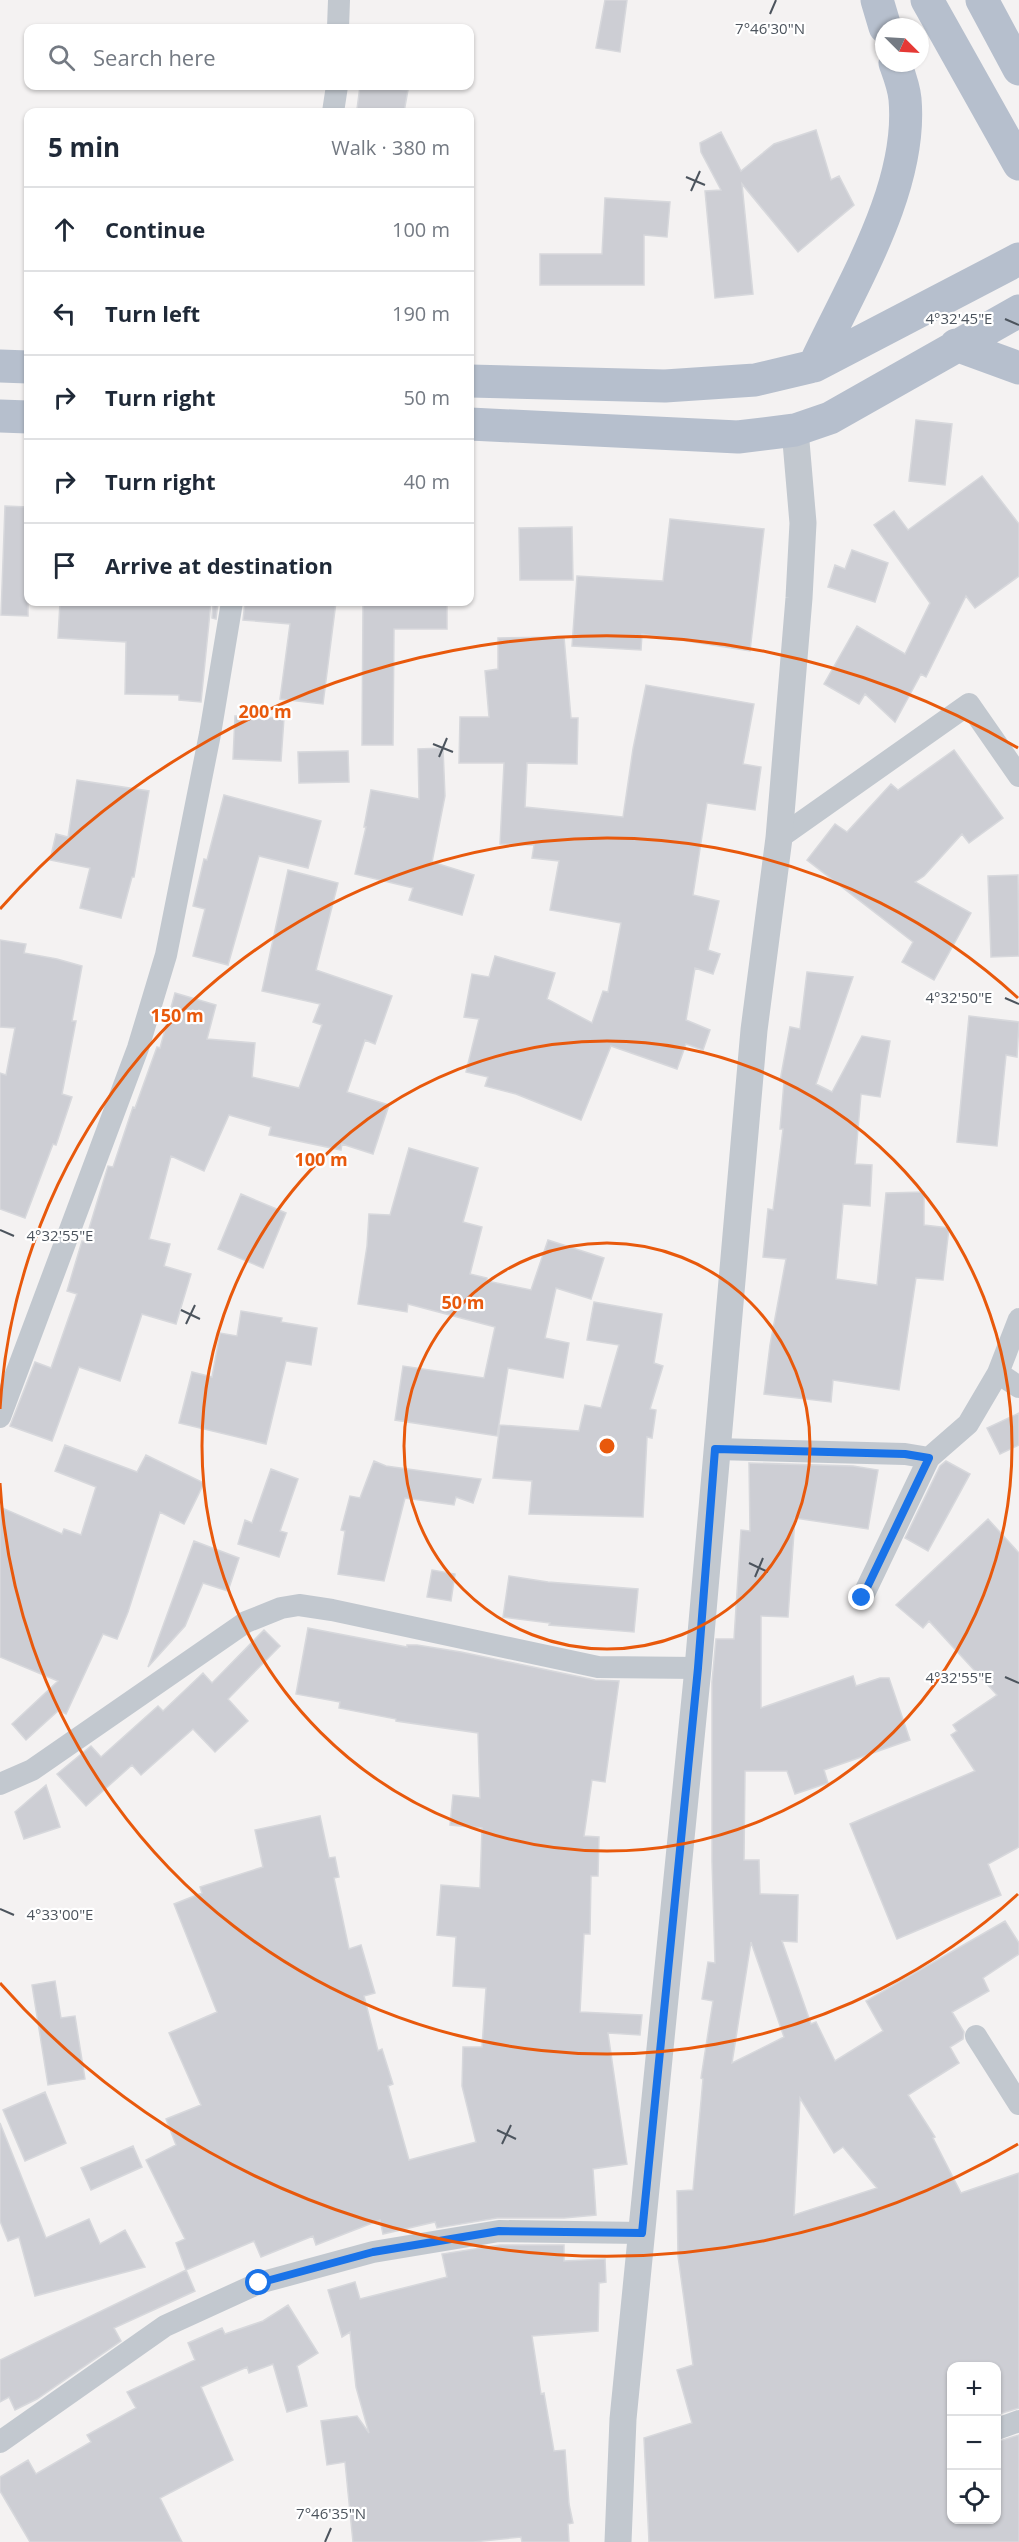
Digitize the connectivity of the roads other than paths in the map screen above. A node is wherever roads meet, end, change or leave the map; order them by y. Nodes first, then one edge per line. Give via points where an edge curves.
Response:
1 (339, 0) edge
2 (878, 0) edge
3 (927, 0) edge
4 (982, 0) edge
5 (883, 18) edge
6 (338, 24) edge
7 (1019, 69) edge
8 (898, 72) edge
9 (336, 90) edge
10 (334, 108) edge
11 (1019, 164) edge
12 (1019, 259) edge
13 (1019, 311) edge
14 (956, 345) junction
15 (0, 366) edge
16 (814, 366) junction
17 (24, 367) edge
18 (1019, 368) edge
19 (474, 381) edge
20 (0, 416) edge
21 (24, 417) edge
22 (474, 424) edge
23 (795, 430) junction
24 (231, 606) edge
25 (1019, 776) edge
26 (779, 838) junction
27 (1019, 1319) edge
28 (998, 1373) junction
29 (1019, 1387) edge
30 (0, 1417) edge
31 (715, 1449) junction
32 (929, 1458) junction
33 (862, 1598) dead end
34 (698, 1668) junction
35 (0, 1784) edge
36 (976, 2036) dead end
37 (1019, 2104) edge
38 (642, 2233) junction
39 (1019, 2421) edge
40 (1001, 2428) edge
41 (0, 2442) edge
42 (618, 2542) edge

1 - 6 street
2 - 5 main road
3 - 11 main road
4 - 7 main road
8 - 16 main road via 905,97 901,166 880,229
9 - 10 street
12 - 16 main road
13 - 14 main road
14 - 18 main road
14 - 23 main road via 830,418
15 - 17 main road
16 - 19 main road via 755,380 665,386
20 - 21 main road
22 - 23 main road via 738,437
23 - 26 street via 803,524
24 - 30 street via 166,955 138,1048
25 - 26 street via 969,704
26 - 31 street via 754,1030
27 - 28 street
28 - 29 street
28 - 32 street via 968,1424
31 - 32 street
31 - 34 street
32 - 33 street
34 - 35 street via 598,1667 299,1605 246,1622 32,1770
34 - 38 street
36 - 37 street
38 - 41 street via 499,2231 373,2252 259,2283 165,2326
38 - 42 street via 623,2419
39 - 40 street

